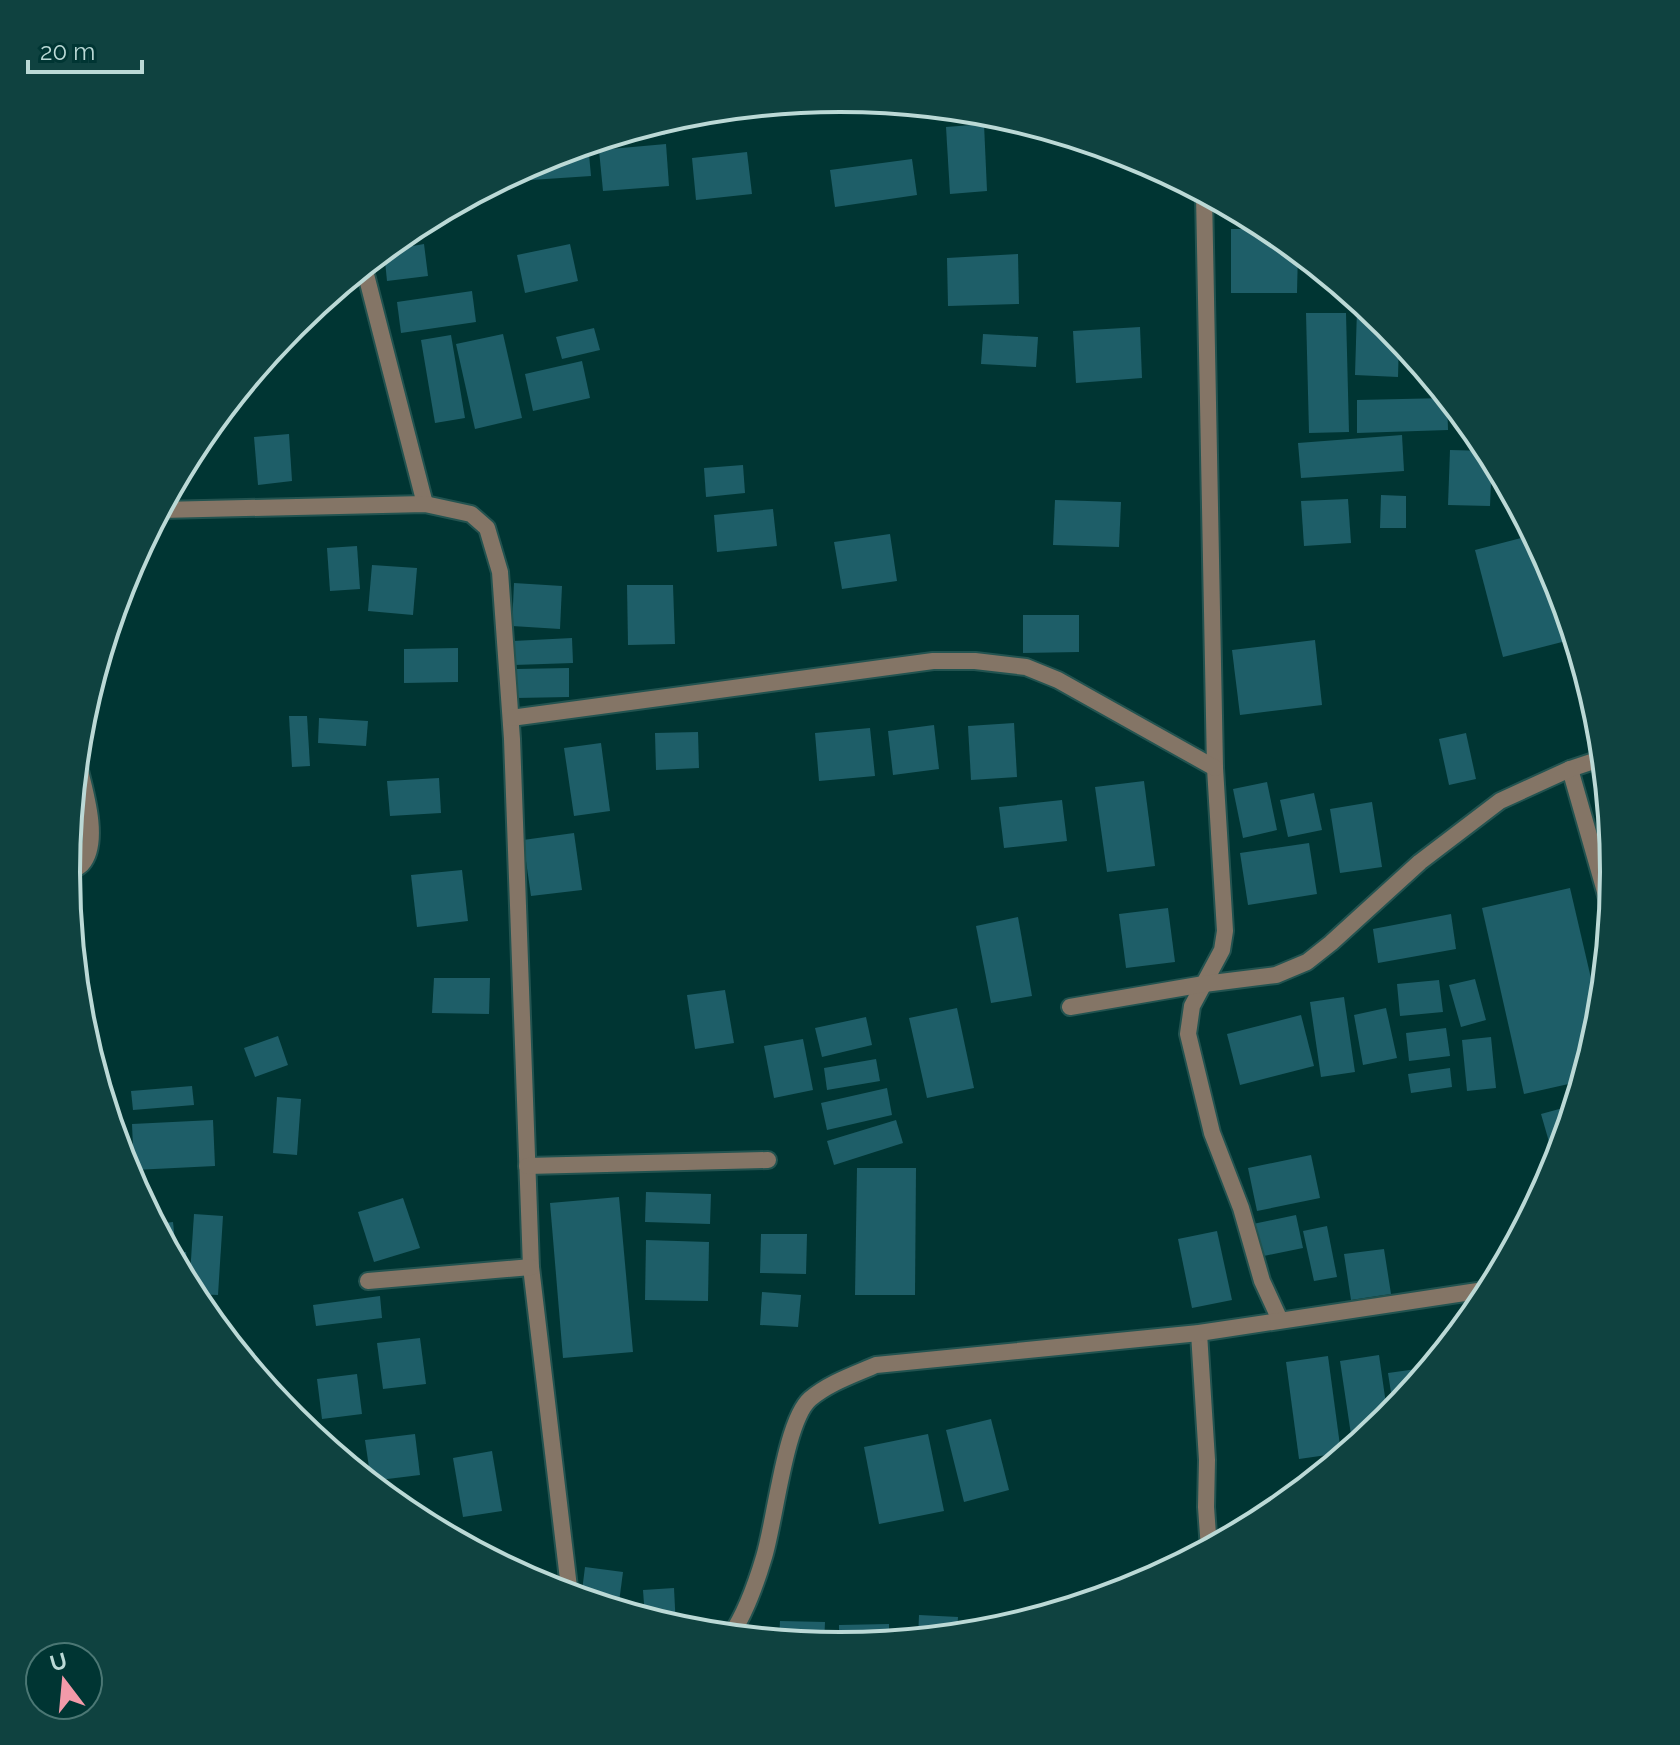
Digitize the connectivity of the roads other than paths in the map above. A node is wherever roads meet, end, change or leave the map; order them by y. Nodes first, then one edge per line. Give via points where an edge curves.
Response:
1 (1204, 206) edge
2 (367, 278) edge
3 (425, 504) junction
4 (172, 510) edge
5 (511, 718) junction
6 (1591, 762) edge
7 (1215, 768) junction
8 (1570, 769) junction
9 (84, 799) edge
10 (80, 866) edge
11 (1600, 874) edge
12 (1204, 984) junction
13 (1070, 1007) dead end
14 (768, 1160) dead end
15 (527, 1166) junction
16 (531, 1267) junction
17 (368, 1281) dead end
18 (1474, 1291) edge
19 (1280, 1320) junction
20 (1199, 1333) junction
21 (1208, 1537) edge
22 (568, 1582) edge
23 (737, 1625) edge

1 - 7 street
2 - 3 street
3 - 4 street
3 - 5 street via 471,514 487,528 500,572
5 - 7 street via 933,661 975,661 1026,667 1058,680
5 - 15 street
6 - 8 street
7 - 12 street via 1225,931 1222,950
8 - 11 street
8 - 12 street via 1500,801 1420,862 1307,962 1276,975
9 - 10 street via 91,836
12 - 13 street
12 - 19 street via 1192,1006 1188,1034 1193,1059 1212,1133
14 - 15 street
15 - 16 street
16 - 17 street
16 - 22 street
18 - 19 street
19 - 20 street
20 - 21 street
20 - 23 street via 876,1365 838,1381 808,1401 792,1433 764,1557

